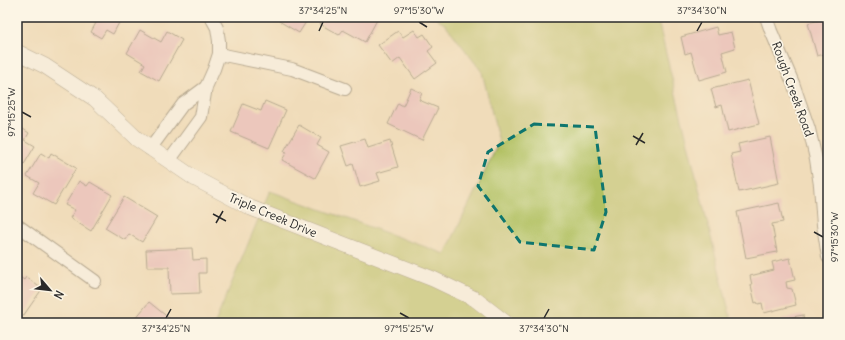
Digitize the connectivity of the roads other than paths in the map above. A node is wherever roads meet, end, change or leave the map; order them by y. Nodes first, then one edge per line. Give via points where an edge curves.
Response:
1 (211, 17) edge
2 (766, 17) edge
3 (17, 52) edge
4 (219, 54) junction
5 (206, 86) junction
6 (345, 89) dead end
7 (150, 149) junction
8 (169, 161) junction
9 (17, 226) edge
10 (828, 257) edge
11 (95, 281) dead end
12 (506, 323) edge

1 - 4 street via 220,41
2 - 10 street, Rough Creek Road via 809,129 820,185
3 - 7 street, Triple Creek Drive via 45,66 95,99 136,139
4 - 5 street
4 - 6 street via 292,69
5 - 7 street via 183,104
5 - 8 street via 201,116
7 - 8 street, Triple Creek Drive
8 - 12 street, Triple Creek Drive via 194,178 251,208 433,279 475,299
9 - 11 street

